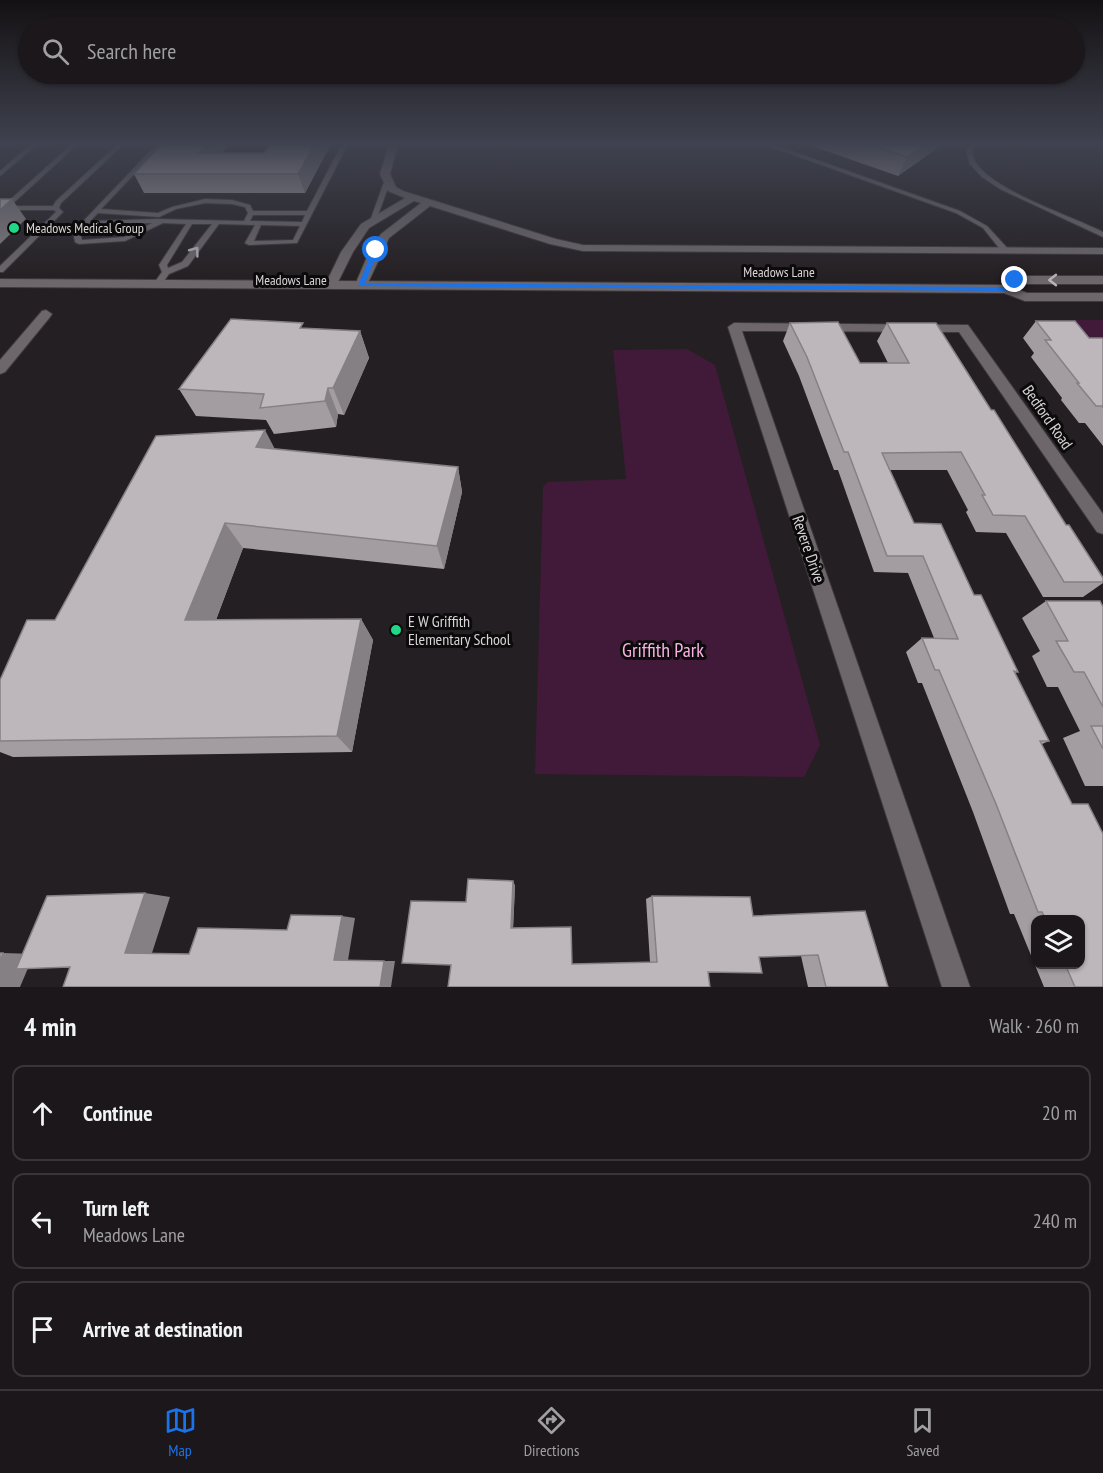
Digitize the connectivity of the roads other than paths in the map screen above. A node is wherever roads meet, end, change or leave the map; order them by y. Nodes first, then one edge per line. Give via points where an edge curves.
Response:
1 (22, 190) edge
2 (71, 190) edge
3 (116, 190) edge
4 (322, 190) edge
5 (384, 190) edge
6 (394, 190) edge
7 (896, 190) edge
8 (1007, 190) edge
9 (412, 198) junction
10 (427, 204) junction
11 (2, 208) edge
12 (56, 208) junction
13 (96, 211) junction
14 (251, 213) junction
15 (310, 213) junction
16 (161, 218) junction
17 (373, 221) junction
18 (190, 222) junction
19 (217, 222) junction
20 (86, 223) junction
21 (246, 223) junction
22 (304, 224) junction
23 (258, 225) junction
24 (1103, 235) edge
25 (1006, 250) junction
26 (1103, 251) edge
27 (0, 270) edge
28 (166, 273) junction
29 (1103, 280) edge
30 (0, 283) edge
31 (158, 284) junction
32 (175, 284) junction
33 (331, 285) junction
34 (361, 285) junction
35 (551, 286) junction
36 (1006, 289) junction
37 (1103, 297) edge
38 (46, 315) dead end
39 (963, 328) joint
40 (0, 369) edge
41 (1103, 527) edge
42 (956, 987) edge

1 - 11 lane
2 - 12 lane
3 - 13 lane
4 - 15 lane
5 - 17 lane
6 - 9 street
7 - 25 lane via 958,212 985,227
8 - 24 lane
9 - 10 street
9 - 17 street
10 - 25 street via 554,242 595,249
10 - 34 street via 385,236
11 - 12 lane
12 - 27 lane via 60,212
13 - 16 lane
13 - 20 lane
14 - 15 lane
14 - 16 lane via 248,206 206,201 174,208
14 - 21 lane
15 - 22 lane
16 - 18 lane
16 - 20 lane
16 - 20 lane via 125,239 79,242 76,232
17 - 33 street via 355,238
18 - 19 lane
18 - 28 lane via 163,265
19 - 21 lane
28 -> 19 lane via 185,264
21 - 23 lane
22 - 23 lane
22 - 23 lane via 295,242 249,243
25 - 26 street
28 - 31 lane
29 -> 36 street, Meadows Lane via 1015,280
30 - 31 street, Meadows Lane
31 - 32 street, Meadows Lane
32 - 33 street, Meadows Lane
32 - 35 street, Meadows Lane via 240,294 441,295
33 - 34 street, Meadows Lane
34 - 35 street, Meadows Lane
35 - 36 street, Meadows Lane
36 - 37 street, Meadows Lane via 1025,297
38 - 40 street
39 - 41 street, Bedford Road
39 - 42 street, Revere Drive via 734,327

